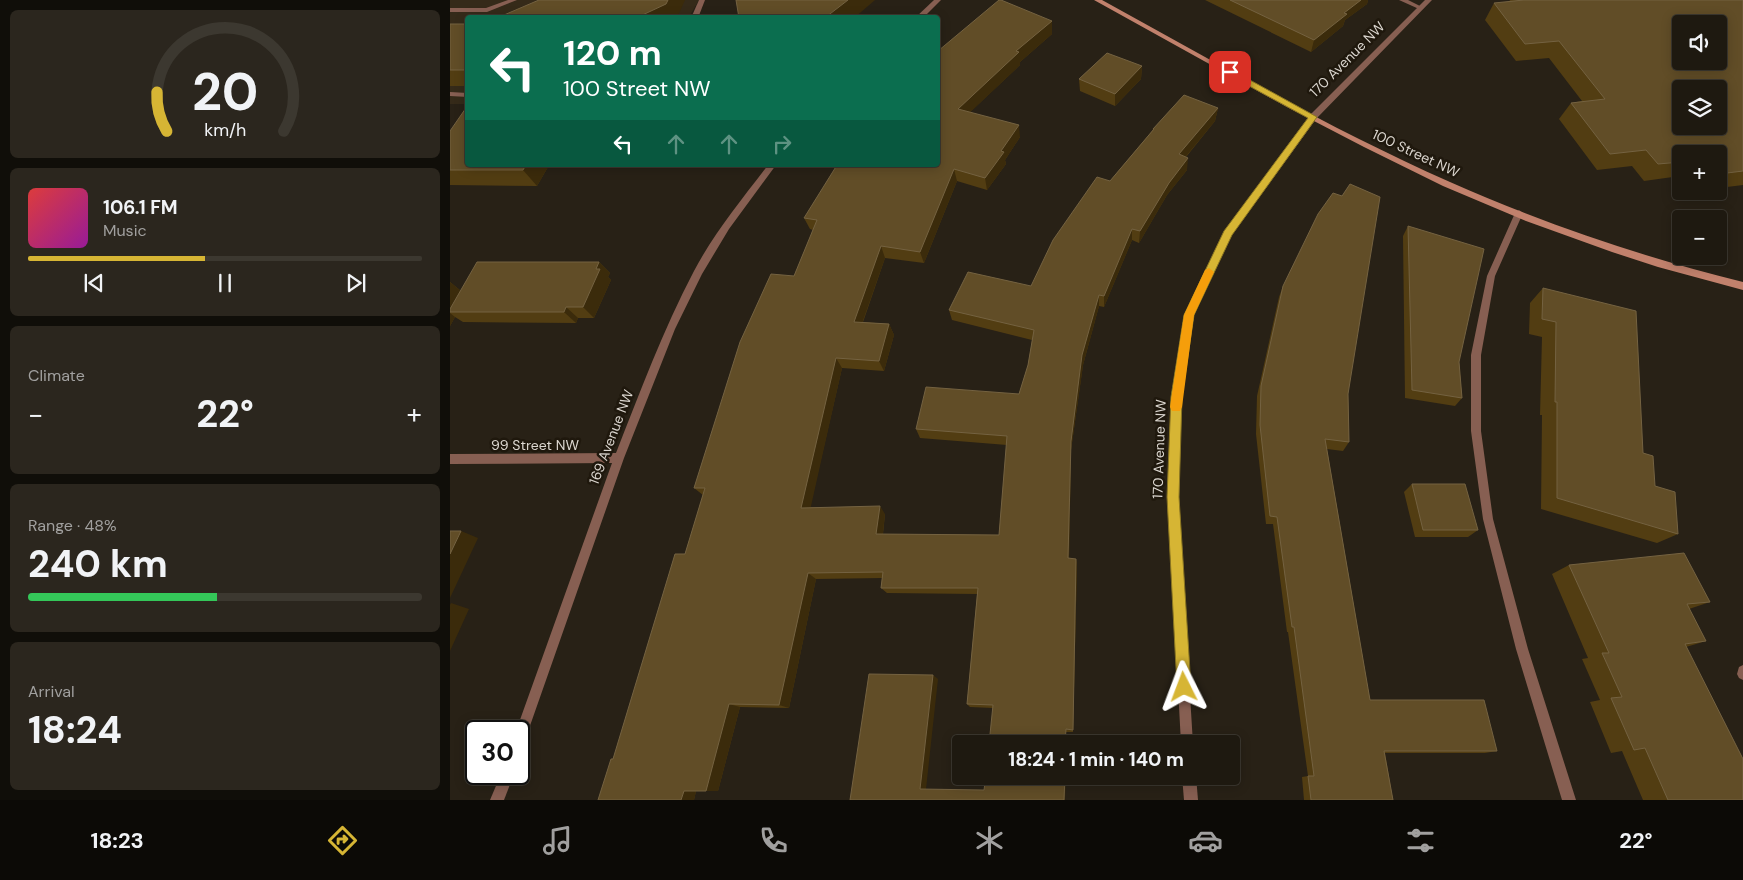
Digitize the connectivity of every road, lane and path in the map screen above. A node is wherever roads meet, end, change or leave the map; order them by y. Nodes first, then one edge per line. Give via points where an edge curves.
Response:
1 (514, 0) edge
2 (702, 0) edge
3 (938, 0) edge
4 (1097, 0) edge
5 (1402, 0) edge
6 (1429, 0) edge
7 (1420, 8) junction
8 (450, 10) edge
9 (695, 15) edge
10 (921, 15) edge
11 (450, 94) edge
12 (465, 94) edge
13 (1313, 117) junction
14 (771, 167) edge
15 (1519, 213) junction
16 (1743, 286) edge
17 (619, 458) junction
18 (450, 459) edge
19 (526, 720) edge
20 (1186, 735) edge
21 (503, 785) edge
22 (1190, 785) edge
23 (498, 800) edge
24 (1191, 800) edge
25 (1569, 800) edge

1 - 8 street via 487,10
2 - 9 street
3 - 10 street
4 - 13 street, 100 Street NW
5 - 7 street
6 - 7 street, 170 Avenue NW
7 - 13 street, 170 Avenue NW
11 - 12 street
13 - 15 street, 100 Street NW via 1408,166
13 - 20 street, 170 Avenue NW via 1228,234 1189,315 1176,397 1173,497
14 - 17 street, 169 Avenue NW via 726,227 698,272 670,329
15 - 16 street, 100 Street NW via 1648,259
15 - 25 street via 1491,276 1476,354 1476,431 1488,519 1522,649
17 - 18 street, 99 Street NW
17 - 19 street, 169 Avenue NW
21 - 23 street
22 - 24 street

